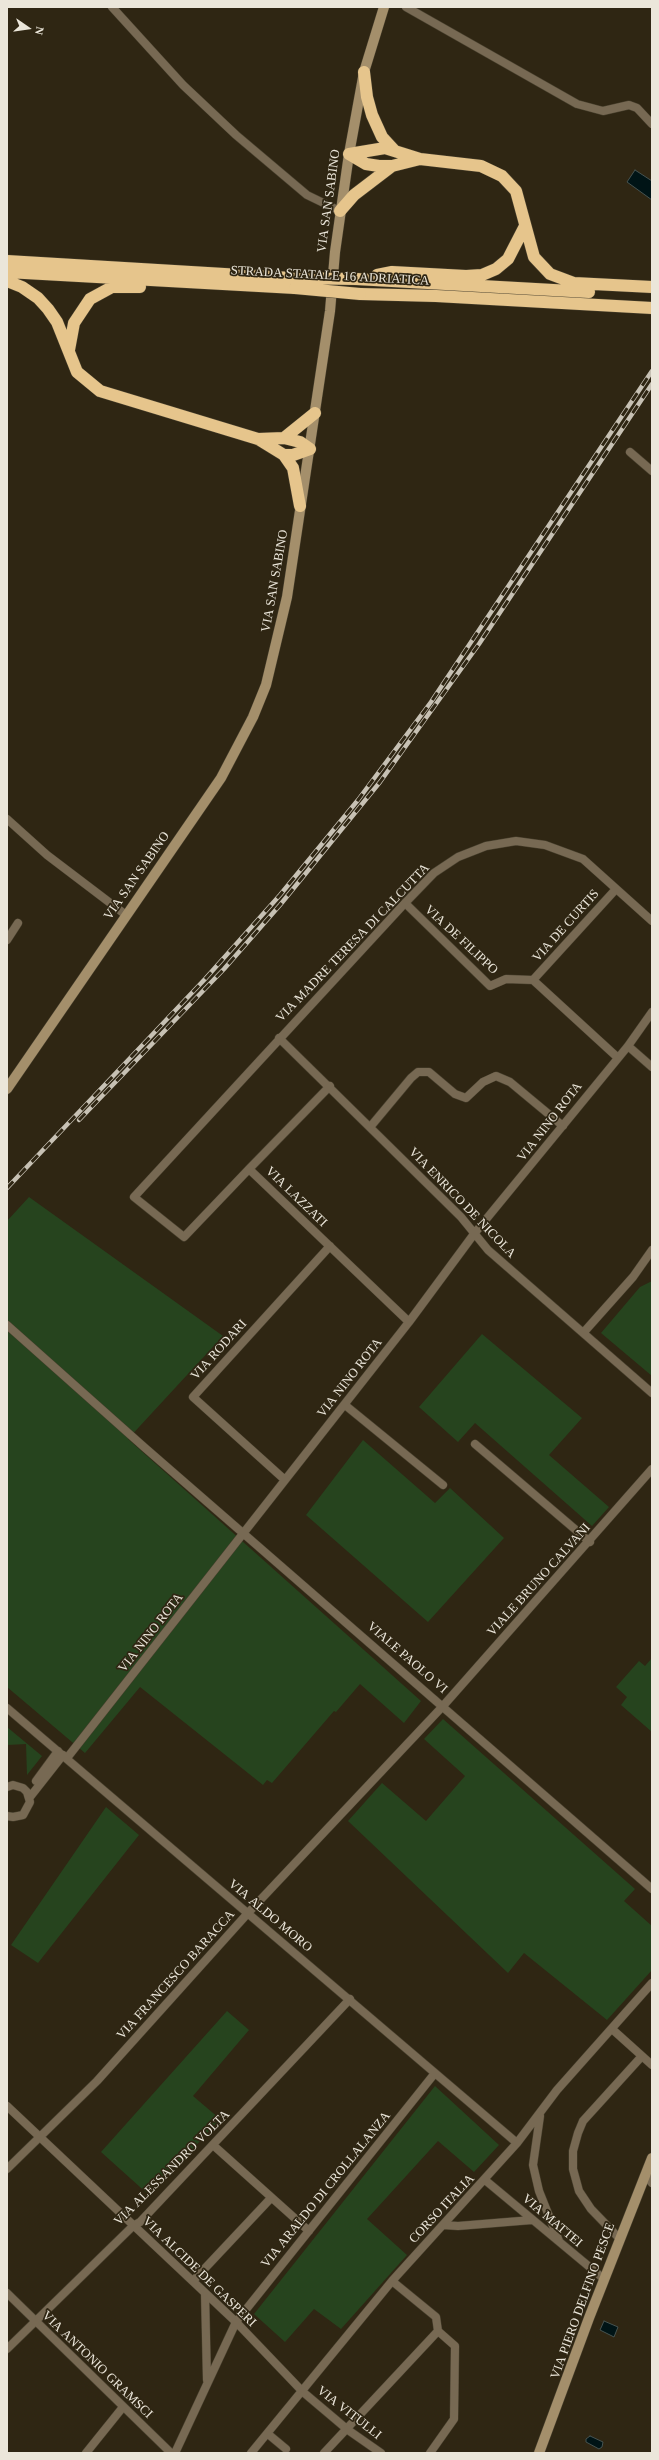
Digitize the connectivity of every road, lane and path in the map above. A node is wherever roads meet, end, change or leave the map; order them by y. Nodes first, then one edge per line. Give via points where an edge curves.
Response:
1 (112, 7) edge
2 (384, 7) edge
3 (406, 7) edge
4 (364, 72) junction
5 (652, 124) edge
6 (394, 150) junction
7 (349, 154) junction
8 (420, 159) junction
9 (392, 166) junction
10 (340, 211) junction
11 (525, 226) junction
12 (7, 261) edge
13 (7, 272) edge
14 (356, 279) junction
15 (7, 281) edge
16 (290, 284) junction
17 (652, 287) edge
18 (652, 296) edge
19 (652, 308) edge
20 (69, 351) junction
21 (315, 413) junction
22 (284, 438) junction
23 (258, 439) junction
24 (310, 449) junction
25 (630, 452) dead end
26 (284, 455) junction
27 (652, 471) edge
28 (300, 506) junction
29 (7, 819) edge
30 (616, 889) junction
31 (405, 903) junction
32 (126, 915) junction
33 (652, 921) edge
34 (18, 923) dead end
35 (7, 940) edge
36 (533, 980) junction
37 (652, 1012) edge
38 (279, 1038) junction
39 (628, 1046) junction
40 (617, 1056) junction
41 (652, 1067) edge
42 (330, 1086) junction
43 (7, 1089) edge
44 (371, 1126) junction
45 (562, 1126) junction
46 (250, 1169) junction
47 (474, 1234) junction
48 (330, 1246) junction
49 (652, 1250) edge
50 (409, 1322) junction
51 (7, 1325) edge
52 (584, 1332) junction
53 (652, 1393) edge
54 (345, 1405) junction
55 (475, 1444) dead end
56 (652, 1469) edge
57 (285, 1480) junction
58 (442, 1485) dead end
59 (244, 1533) junction
60 (590, 1542) junction
61 (444, 1706) junction
62 (7, 1708) edge
63 (63, 1755) junction
64 (7, 1787) edge
65 (28, 1794) junction
66 (7, 1816) edge
67 (652, 1889) edge
68 (248, 1913) junction
69 (652, 1983) edge
70 (350, 1999) junction
71 (612, 2029) junction
72 (642, 2056) junction
73 (652, 2065) edge
74 (435, 2073) junction
75 (7, 2106) edge
76 (540, 2114) junction
77 (40, 2139) junction
78 (517, 2143) junction
79 (213, 2145) junction
80 (652, 2158) edge
81 (7, 2169) edge
82 (648, 2179) edge
83 (485, 2180) junction
84 (271, 2198) junction
85 (532, 2220) junction
86 (443, 2225) junction
87 (133, 2226) junction
88 (309, 2231) junction
89 (620, 2239) junction
90 (560, 2243) junction
91 (604, 2279) junction
92 (193, 2281) junction
93 (392, 2281) junction
94 (205, 2293) junction
95 (7, 2294) edge
96 (36, 2321) junction
97 (236, 2322) junction
98 (438, 2331) junction
99 (7, 2349) edge
100 (207, 2383) junction
101 (303, 2392) junction
102 (123, 2407) junction
103 (348, 2430) junction
104 (268, 2434) junction
105 (286, 2449) dead end
106 (86, 2453) edge
107 (171, 2453) edge
108 (175, 2453) edge
109 (251, 2453) edge
110 (324, 2453) edge
111 (381, 2453) edge
112 (430, 2453) edge
113 (539, 2453) edge

1 - 10 street via 183,85 236,135 307,195
2 - 4 street, VIA SAN SABINO
3 - 5 street via 577,104 604,111 629,104 637,108
4 - 6 highway via 372,115 382,137
4 - 7 street, VIA SAN SABINO
6 - 7 highway via 370,149
6 - 8 highway
7 - 9 highway via 366,164
7 - 10 street, VIA SAN SABINO
8 - 9 highway
8 - 11 highway via 481,166 502,176 516,191
9 - 10 highway via 354,194
10 - 21 street, VIA SAN SABINO via 330,311
11 - 14 highway via 508,259 496,269 482,275 392,272
11 - 17 highway via 534,257 550,274 561,280
12 - 16 highway, STRADA STATALE 16 ADRIATICA
13 - 16 highway, STRADA STATALE 16 ADRIATICA
14 - 16 highway, STRADA STATALE 16 ADRIATICA, bridge
14 - 18 highway, STRADA STATALE 16 ADRIATICA
15 - 20 highway via 22,287 48,309 57,322
16 - 19 highway, STRADA STATALE 16 ADRIATICA, bridge via 360,294
16 - 20 highway via 254,294 112,287 90,299 80,310 74,323
20 - 23 highway via 77,372 100,391
21 - 22 highway
21 - 24 street, VIA SAN SABINO
22 - 23 highway
22 - 24 highway via 300,442
23 - 26 highway
24 - 26 highway via 293,455
24 - 28 street, VIA SAN SABINO
25 - 27 street
26 - 28 highway via 293,468
28 - 32 street, VIA SAN SABINO via 287,597 275,652 253,717 221,778
29 - 32 street via 47,855
30 - 31 street, VIA MADRE TERESA DI CALCUTTA via 583,859 544,845 516,841 486,846 458,856 434,873
30 - 33 street, VIA MADRE TERESA DI CALCUTTA
30 - 36 street, VIA DE CURTIS
31 - 36 street, VIA DE FILIPPO via 490,986 506,979
31 - 38 street, VIA MADRE TERESA DI CALCUTTA
32 - 43 street, VIA SAN SABINO
34 - 35 street
36 - 40 street
37 - 39 street, VIA NINO ROTA
38 - 42 street, VIA ENRICO DE NICOLA
38 - 46 street, VIA MADRE TERESA DI CALCUTTA via 134,1197 184,1237
39 - 40 street, VIA NINO ROTA
39 - 41 street
40 - 45 street, VIA NINO ROTA
42 - 44 street, VIA ENRICO DE NICOLA
42 - 46 street, VIA LAZZATI
44 - 45 street via 418,1072 429,1072 456,1094 466,1098 484,1082 496,1076 510,1082
44 - 47 street, VIA ENRICO DE NICOLA via 461,1217
45 - 47 street, VIA NINO ROTA
46 - 48 street, VIA LAZZATI
47 - 50 street, VIA NINO ROTA
47 - 52 street, VIA ENRICO DE NICOLA via 488,1250
48 - 50 street, VIA LAZZATI
48 - 57 street, VIA RODARI via 193,1397
49 - 52 street via 633,1277
50 - 54 street, VIA NINO ROTA
51 - 59 street, VIALE PAOLO VI
52 - 53 street, VIA ENRICO DE NICOLA
54 - 57 street, VIA NINO ROTA
54 - 58 street
55 - 60 street
56 - 60 street, VIALE BRUNO CALVANI
57 - 59 street, VIA NINO ROTA
59 - 61 street, VIALE PAOLO VI
59 - 63 street, VIA NINO ROTA
60 - 61 street, VIALE BRUNO CALVANI
61 - 67 street, VIALE PAOLO VI
61 - 68 street, VIA FRANCESCO BARACCA
62 - 63 street, VIA ALDO MORO
63 - 65 street, VIA NINO ROTA
63 - 68 street, VIA ALDO MORO
64 - 65 street via 18,1786
65 - 66 street, VIA NINO ROTA via 30,1807 23,1815
68 - 70 street, VIA ALDO MORO
68 - 77 street, VIA FRANCESCO BARACCA via 97,2081
69 - 71 street, CORSO ITALIA
70 - 74 street, VIA ALDO MORO
70 - 79 street, VIA ALESSANDRO VOLTA
71 - 72 street
71 - 76 street, CORSO ITALIA via 557,2090
72 - 73 street
72 - 89 street via 583,2121 573,2151 579,2191 591,2209
74 - 78 street, VIA ALDO MORO
74 - 88 street, VIA ARALDO DI CROLLALANZA
75 - 77 street, VIA ALCIDE DE GASPERI
76 - 78 street, CORSO ITALIA
76 - 90 street via 533,2165 539,2191
77 - 81 street, VIA FRANCESCO BARACCA
77 - 87 street, VIA ALCIDE DE GASPERI
78 - 83 street, CORSO ITALIA
79 - 84 street
79 - 87 street, VIA ALESSANDRO VOLTA via 140,2222
80 - 82 street, VIA PIERO DELFINO PESCE
82 - 89 street, VIA PIERO DELFINO PESCE
83 - 85 street, VIA MATTEI
83 - 86 street, CORSO ITALIA
84 - 88 street
84 - 92 street
85 - 86 street
85 - 90 street, VIA MATTEI
86 - 93 street, CORSO ITALIA
87 - 92 street, VIA ALCIDE DE GASPERI
87 - 96 street, VIA ALESSANDRO VOLTA
88 - 97 street, VIA ARALDO DI CROLLALANZA
89 - 91 street, VIA PIERO DELFINO PESCE
90 - 91 street, VIA MATTEI
91 - 113 street, VIA PIERO DELFINO PESCE
92 - 94 street, VIA ALCIDE DE GASPERI
93 - 98 street via 436,2317
93 - 101 street, CORSO ITALIA
94 - 97 street, VIA ALCIDE DE GASPERI
94 - 100 street
95 - 96 street, VIA ANTONIO GRAMSCI
96 - 99 street, VIA ALESSANDRO VOLTA
96 - 102 street, VIA ANTONIO GRAMSCI
97 - 100 street, VIA ARALDO DI CROLLALANZA
97 - 101 street, VIA ALCIDE DE GASPERI
98 - 103 street
98 - 112 street via 455,2346 454,2419
100 - 108 street, VIA ARALDO DI CROLLALANZA
101 - 103 street, VIA VITULLI
101 - 104 street, CORSO ITALIA
102 - 106 street
102 - 107 street, VIA ANTONIO GRAMSCI
103 - 110 street
103 - 111 street, VIA VITULLI
104 - 105 street
104 - 109 street, CORSO ITALIA

